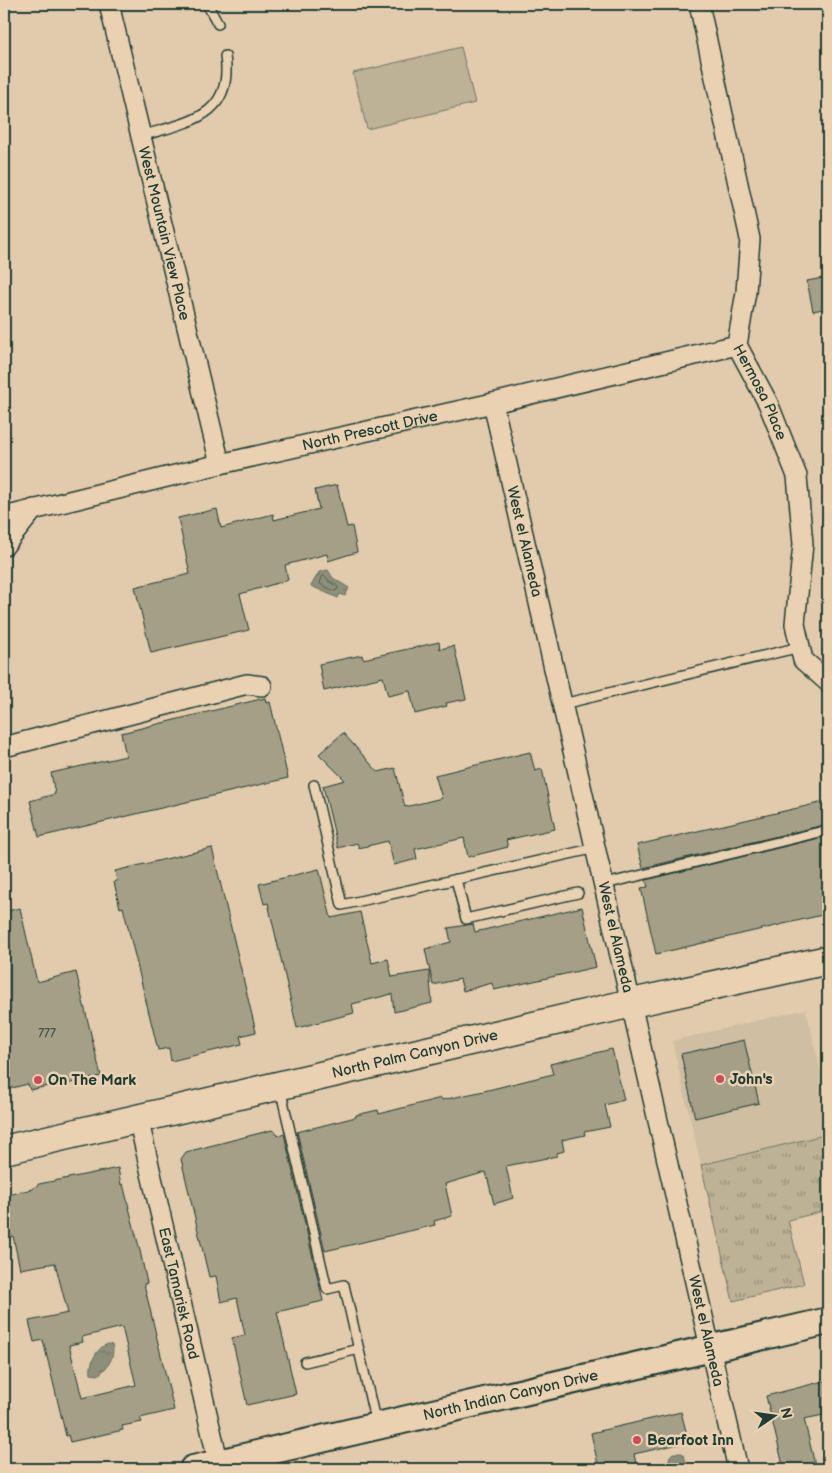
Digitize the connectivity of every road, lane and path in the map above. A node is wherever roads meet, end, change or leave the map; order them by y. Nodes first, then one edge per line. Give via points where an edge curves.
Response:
1 (109, 4) edge
2 (207, 4) edge
3 (699, 4) edge
4 (218, 24) dead end
5 (225, 56) dead end
6 (141, 136) junction
7 (737, 345) junction
8 (493, 403) junction
9 (220, 464) junction
10 (34, 509) junction
11 (4, 517) edge
12 (4, 546) edge
13 (800, 647) junction
14 (828, 682) edge
15 (262, 686) dead end
16 (563, 704) junction
17 (4, 747) edge
18 (314, 785) dead end
19 (828, 830) edge
20 (596, 848) junction
21 (456, 879) junction
22 (605, 884) junction
23 (578, 894) dead end
24 (828, 960) edge
25 (632, 1003) junction
26 (280, 1085) junction
27 (138, 1118) junction
28 (4, 1150) edge
29 (828, 1322) edge
30 (359, 1349) junction
31 (710, 1349) junction
32 (305, 1362) dead end
33 (377, 1427) junction
34 (210, 1467) edge
35 (738, 1469) edge

1 - 6 street, West Mountain View Place
2 - 4 lane
3 - 7 street, Hermosa Place via 750,239
5 - 6 lane via 226,84 215,106 191,121
6 - 9 street, West Mountain View Place
7 - 8 street, North Prescott Drive
7 - 13 street, Hermosa Place via 768,403 797,476 803,544 795,624
8 - 9 street, North Prescott Drive
8 - 16 street, West el Alameda
9 - 10 street, North Prescott Drive
10 - 11 street, North Prescott Drive
10 - 12 street
13 - 14 street, Hermosa Place via 803,660
13 - 16 lane
15 - 17 street via 247,684
16 - 20 street, West el Alameda
18 - 21 lane via 342,905
19 - 22 lane
20 - 21 lane
20 - 22 street, West el Alameda
21 - 23 lane via 466,919
22 - 25 street, West el Alameda
24 - 25 main road, North Palm Canyon Drive
25 - 26 main road, North Palm Canyon Drive
25 - 31 street, West el Alameda
26 - 27 main road, North Palm Canyon Drive
26 - 30 lane via 327,1289 344,1285
27 - 28 main road, North Palm Canyon Drive
27 - 34 street, East Tamarisk Road
29 - 31 main road, North Indian Canyon Drive
30 - 32 lane
30 - 33 lane
31 - 33 main road, North Indian Canyon Drive
31 - 35 street, West el Alameda
33 - 34 main road, North Indian Canyon Drive

